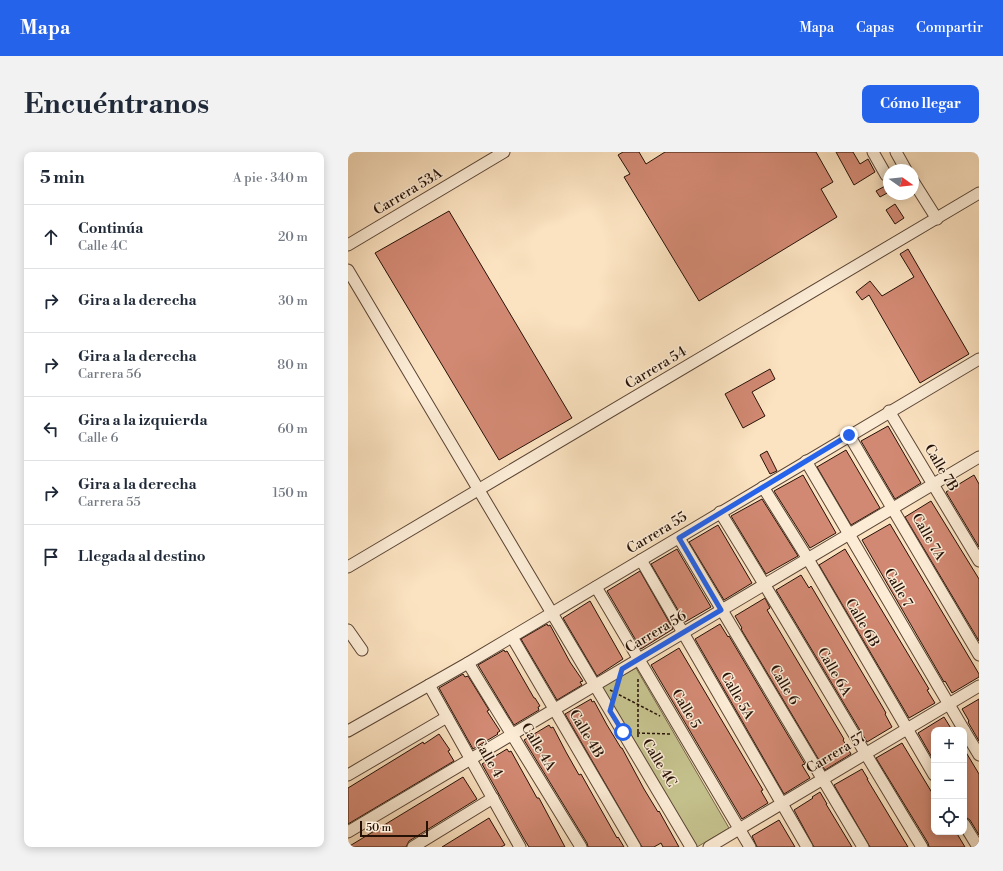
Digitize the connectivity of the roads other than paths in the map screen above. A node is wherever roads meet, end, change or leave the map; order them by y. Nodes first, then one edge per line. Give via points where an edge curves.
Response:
1 (504, 152) edge
2 (873, 152) edge
3 (896, 152) edge
4 (903, 164) edge
5 (883, 170) edge
6 (919, 190) edge
7 (979, 193) edge
8 (937, 219) junction
9 (348, 245) edge
10 (348, 270) edge
11 (979, 359) edge
12 (889, 411) junction
13 (849, 435) junction
14 (978, 460) edge
15 (806, 461) junction
16 (933, 484) junction
17 (763, 487) junction
18 (479, 490) junction
19 (893, 508) junction
20 (720, 512) junction
21 (850, 534) junction
22 (679, 538) junction
23 (808, 559) junction
24 (641, 560) junction
25 (979, 561) edge
26 (348, 567) edge
27 (765, 584) junction
28 (596, 587) junction
29 (721, 610) junction
30 (552, 613) junction
31 (348, 630) edge
32 (684, 633) junction
33 (512, 637) junction
34 (362, 650) dead end
35 (979, 655) edge
36 (639, 659) junction
37 (468, 663) junction
38 (429, 685) junction
39 (595, 685) junction
40 (979, 686) edge
41 (948, 704) junction
42 (554, 710) junction
43 (447, 717) junction
44 (962, 727) edge
45 (906, 729) junction
46 (348, 731) edge
47 (513, 734) junction
48 (967, 735) edge
49 (865, 754) junction
50 (979, 755) edge
51 (471, 759) junction
52 (931, 770) edge
53 (348, 775) edge
54 (823, 779) junction
55 (493, 798) junction
56 (781, 804) junction
57 (739, 829) junction
58 (967, 829) edge
59 (348, 832) edge
60 (515, 845) edge
61 (413, 847) edge
62 (581, 847) edge
63 (635, 847) edge
64 (691, 847) edge
65 (709, 847) edge
66 (750, 847) edge
67 (807, 847) edge
68 (863, 847) edge
69 (922, 847) edge
70 (978, 847) edge

1 - 9 street, Carrera 53A
2 - 5 street
3 - 4 street
6 - 8 street
7 - 8 street, Carrera 54
8 - 18 street, Carrera 54
10 - 18 street, Calle 4C
11 - 12 street, Carrera 55
12 - 13 street, Carrera 55
12 - 16 street, Calle 7B
13 - 15 street, Carrera 55
13 - 19 street, Calle 7A
14 - 16 street, Carrera 56
15 - 17 street, Carrera 55
15 - 21 street, Calle 7
16 - 19 street, Carrera 56
16 - 25 street, Calle 7B
17 - 20 street, Carrera 55
17 - 23 street, Calle 6B
18 - 26 street, Carrera 54
18 - 30 street, Calle 4C
19 - 21 street, Carrera 56
19 - 35 street, Calle 7A
20 - 22 street, Carrera 55
20 - 27 street, Calle 6A
21 - 23 street, Carrera 56
21 - 41 street, Calle 7
22 - 24 street, Carrera 55
22 - 29 street, Calle 6
23 - 27 street, Carrera 56
23 - 45 street, Calle 6B
24 - 28 street, Carrera 55
24 - 32 street, Calle 5A
27 - 29 street, Carrera 56
27 - 49 street, Calle 6A
28 - 30 street, Carrera 55
28 - 36 street, Calle 5
29 - 32 street, Carrera 56
29 - 54 street, Calle 6
30 - 33 street, Carrera 55
30 - 39 street, Calle 4C
31 - 34 street
32 - 36 street, Carrera 56
32 - 56 street, Calle 5A
33 - 37 street, Carrera 55
33 - 42 street, Calle 4B
36 - 39 street, Carrera 56
36 - 57 street, Calle 5
37 - 38 street, Carrera 55
37 - 47 street, Calle 4A
38 - 43 street, Calle 4
38 - 46 street, Carrera 55
39 - 42 street, Carrera 56
39 - 64 street, Calle 4C
40 - 41 street, Carrera 57
41 - 44 street, Calle 7
41 - 45 street, Carrera 57
42 - 47 street, Carrera 56
42 - 63 street, Calle 4B
43 - 51 street, Calle 4
43 - 53 street
45 - 49 street, Carrera 57
45 - 52 street, Calle 6B
47 - 51 street, Carrera 56
47 - 62 street, Calle 4A
48 - 50 street, Calle 7
49 - 54 street, Carrera 57
49 - 69 street, Calle 6A
51 - 55 street, Calle 4
51 - 59 street, Carrera 56
54 - 56 street, Carrera 57
54 - 68 street, Calle 6
55 - 60 street, Calle 4
55 - 61 street
56 - 57 street, Carrera 57
56 - 67 street, Calle 5A
57 - 65 street, Carrera 57
57 - 66 street, Calle 5
58 - 70 street

